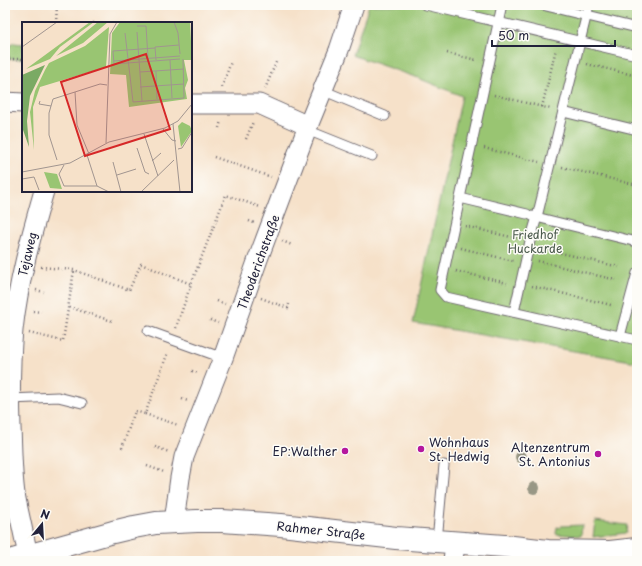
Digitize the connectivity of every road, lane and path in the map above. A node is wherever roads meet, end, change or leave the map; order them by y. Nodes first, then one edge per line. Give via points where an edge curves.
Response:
1 (57, 5) edge
2 (354, 5) edge
3 (426, 5) edge
4 (502, 5) edge
5 (542, 5) edge
6 (589, 5) edge
7 (586, 16) junction
8 (56, 22) edge
9 (499, 22) junction
10 (637, 28) edge
11 (559, 37) junction
12 (580, 42) junction
13 (447, 53) dead end
14 (637, 55) edge
15 (5, 59) edge
16 (9, 59) junction
17 (22, 59) edge
18 (276, 60) dead end
19 (575, 61) junction
20 (230, 62) dead end
21 (490, 63) junction
22 (637, 76) edge
23 (322, 90) junction
24 (484, 92) junction
25 (12, 102) edge
26 (192, 104) edge
27 (215, 104) junction
28 (259, 104) junction
29 (542, 107) junction
30 (563, 112) junction
31 (384, 116) dead end
32 (307, 128) junction
33 (637, 130) edge
34 (372, 156) dead end
35 (214, 157) dead end
36 (287, 183) junction
37 (44, 192) edge
38 (460, 198) junction
39 (275, 213) junction
40 (532, 216) junction
41 (455, 223) junction
42 (637, 242) edge
43 (530, 243) junction
44 (450, 245) junction
45 (526, 261) junction
46 (25, 265) junction
47 (619, 267) dead end
48 (445, 268) junction
49 (74, 270) junction
50 (637, 273) edge
51 (616, 280) dead end
52 (191, 284) junction
53 (520, 285) junction
54 (246, 292) junction
55 (289, 304) dead end
56 (611, 305) dead end
57 (69, 307) junction
58 (514, 312) junction
59 (112, 321) dead end
60 (13, 329) junction
61 (148, 331) dead end
62 (620, 336) junction
63 (172, 340) junction
64 (637, 340) edge
65 (223, 358) junction
66 (10, 399) junction
67 (82, 403) dead end
68 (145, 414) junction
69 (194, 431) junction
70 (122, 448) dead end
71 (444, 465) dead end
72 (174, 522) junction
73 (448, 548) edge
74 (637, 549) edge
75 (605, 557) edge
76 (17, 559) edge

1 - 8 path
2 - 23 street, Theoderichstraße
3 - 9 lane
4 - 9 lane
5 - 7 lane
6 - 7 lane
7 - 10 lane
7 - 12 lane
9 - 11 lane
9 - 21 lane
11 - 12 lane
11 - 29 path
12 - 14 lane
12 - 19 lane
13 - 21 path
15 - 16 path
16 - 17 path
16 - 25 path
18 - 28 path
19 - 22 path
19 - 30 lane
20 - 27 path
21 - 24 lane
23 - 31 lane
23 - 32 street, Theoderichstraße
24 - 29 path
24 - 38 lane
26 - 27 street
27 - 28 street
28 - 32 street
29 - 30 path
30 - 33 lane
30 - 40 lane
32 - 34 lane
32 - 36 street, Theoderichstraße
35 - 36 path
36 - 39 street, Theoderichstraße
37 - 46 street, Tejaweg
38 - 40 lane
38 - 41 lane
39 - 52 path via 226,194
39 - 54 street, Theoderichstraße
40 - 42 lane
40 - 43 lane
41 - 43 path
41 - 44 lane
43 - 45 lane
43 - 47 path
44 - 45 path
44 - 48 lane
45 - 51 path
45 - 53 lane
46 - 49 path
46 - 60 street, Tejaweg
48 - 53 path
48 - 58 lane via 440,290 446,297
49 - 52 path via 130,290 141,264
49 - 57 path
50 - 62 lane
52 - 63 path
53 - 56 path
53 - 58 lane
54 - 55 path via 288,308
54 - 65 street, Theoderichstraße
57 - 59 path
57 - 60 path via 63,341
58 - 62 lane
60 - 66 street, Tejaweg
61 - 63 lane
62 - 64 lane
63 - 65 lane
63 - 68 path
65 - 69 street, Theoderichstraße
66 - 67 lane via 58,397
66 - 76 street, Tejaweg
68 - 69 path
68 - 70 path via 135,411
69 - 72 street, Theoderichstraße via 184,457
71 - 73 lane
72 - 73 main road, Rahmer Straße via 274,524
72 - 76 main road, Rahmer Straße via 114,532
73 - 75 main road, Rahmer Straße via 504,546
74 - 75 main road, Rahmer Straße

